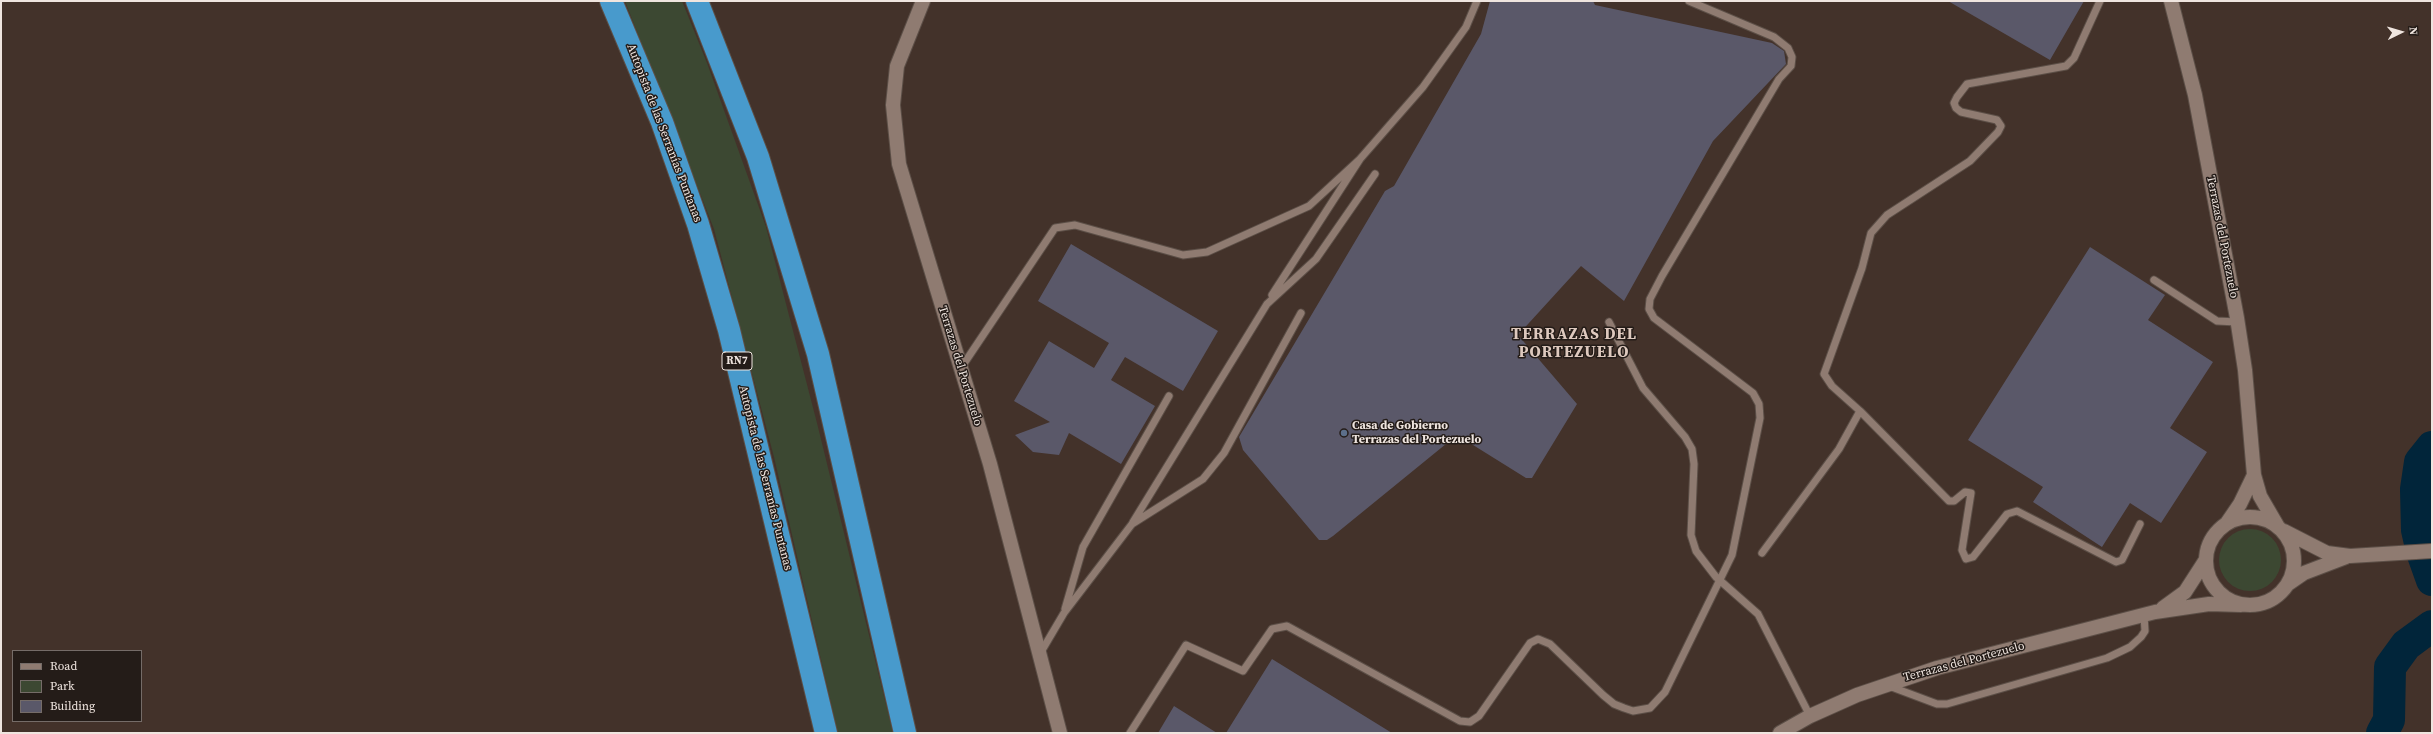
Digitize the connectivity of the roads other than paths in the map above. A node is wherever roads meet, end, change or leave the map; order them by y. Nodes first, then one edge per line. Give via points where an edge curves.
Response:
1 (611, 1) edge
2 (697, 1) edge
3 (923, 1) edge
4 (1477, 1) edge
5 (1689, 1) edge
6 (2100, 1) edge
7 (2171, 1) edge
8 (1360, 159) junction
9 (1375, 174) dead end
10 (2154, 280) dead end
11 (1267, 304) junction
12 (1301, 313) dead end
13 (1609, 322) dead end
14 (2237, 322) junction
15 (961, 368) junction
16 (1169, 396) dead end
17 (1860, 411) junction
18 (2254, 475) junction
19 (2227, 522) junction
20 (1132, 524) junction
21 (2140, 524) dead end
22 (2281, 528) junction
23 (2432, 551) edge
24 (1762, 553) dead end
25 (2350, 556) junction
26 (2206, 562) junction
27 (1720, 581) junction
28 (2288, 584) junction
29 (2241, 604) junction
30 (1064, 613) junction
31 (2150, 614) junction
32 (1041, 652) junction
33 (1886, 684) junction
34 (1810, 716) junction
35 (826, 733) edge
36 (905, 733) edge
37 (1060, 733) edge
38 (1130, 733) edge
39 (1780, 733) edge

1 - 35 highway, Autopista de las Serranías Puntanas / RN7 via 662,122 698,224 729,330
2 - 36 highway via 758,157 816,347
3 - 15 street, Terrazas del Portezuelo via 897,66 893,105 898,164
4 - 8 lane via 1466,27 1423,87
5 - 27 lane via 1774,38 1788,48 1792,57 1791,66 1779,79 1650,299 1650,309 1654,318 1753,393 1759,404 1760,418 1732,555
6 - 17 lane via 2074,58 2066,66 1967,84 1954,103 1956,108 1961,112 1997,120 2001,126 1998,132 1970,161 1886,215 1871,232 1862,268 1824,374 1832,386
7 - 14 street, Terrazas del Portezuelo via 2195,95
8 - 11 lane
8 - 15 lane via 1310,206 1207,252 1183,255 1075,225 1055,228
9 - 11 lane via 1316,259
10 - 14 lane via 2217,321
11 - 20 lane
12 - 20 lane via 1224,453 1203,479
13 - 27 lane via 1643,388 1685,437 1692,449 1692,535 1696,550
14 - 18 street, Terrazas del Portezuelo via 2245,370
15 - 32 street, Terrazas del Portezuelo
16 - 30 lane via 1083,548
17 - 21 lane via 1949,501 1954,501 1965,492 1971,493 1962,550 1966,559 1973,557 2007,514 2017,511 2116,562 2122,560
17 - 24 lane via 1839,449
18 - 19 street, Terrazas del Portezuelo via 2240,504
18 - 22 street, Terrazas del Portezuelo via 2262,501
19 - 22 street, Terrazas del Portezuelo via 2241,517 2256,516
19 - 26 street, Terrazas del Portezuelo via 2215,533 2208,546
20 - 30 lane
22 - 25 street, Terrazas del Portezuelo via 2327,553
22 - 28 street, Terrazas del Portezuelo via 2291,543 2295,558 2294,571
23 - 25 street, Terrazas del Portezuelo
25 - 28 street, Terrazas del Portezuelo via 2304,573
26 - 29 street, Terrazas del Portezuelo via 2208,576 2216,590 2228,600
26 - 31 street, Terrazas del Portezuelo via 2185,592 2173,602
27 - 34 lane via 1758,614
27 - 38 lane via 1665,692 1650,708 1634,711 1614,704 1550,644 1538,639 1530,643 1479,716 1470,722 1460,721 1288,626 1272,629 1244,671 1186,644
28 - 29 street, Terrazas del Portezuelo via 2279,595 2268,602
29 - 31 street, Terrazas del Portezuelo via 2210,604
30 - 32 lane
31 - 33 street, Terrazas del Portezuelo via 1937,668
31 - 33 lane via 2141,637 2130,647 2107,658 1947,704 1937,704
32 - 37 street, Terrazas del Portezuelo
33 - 34 street, Terrazas del Portezuelo
34 - 39 street, Terrazas del Portezuelo

